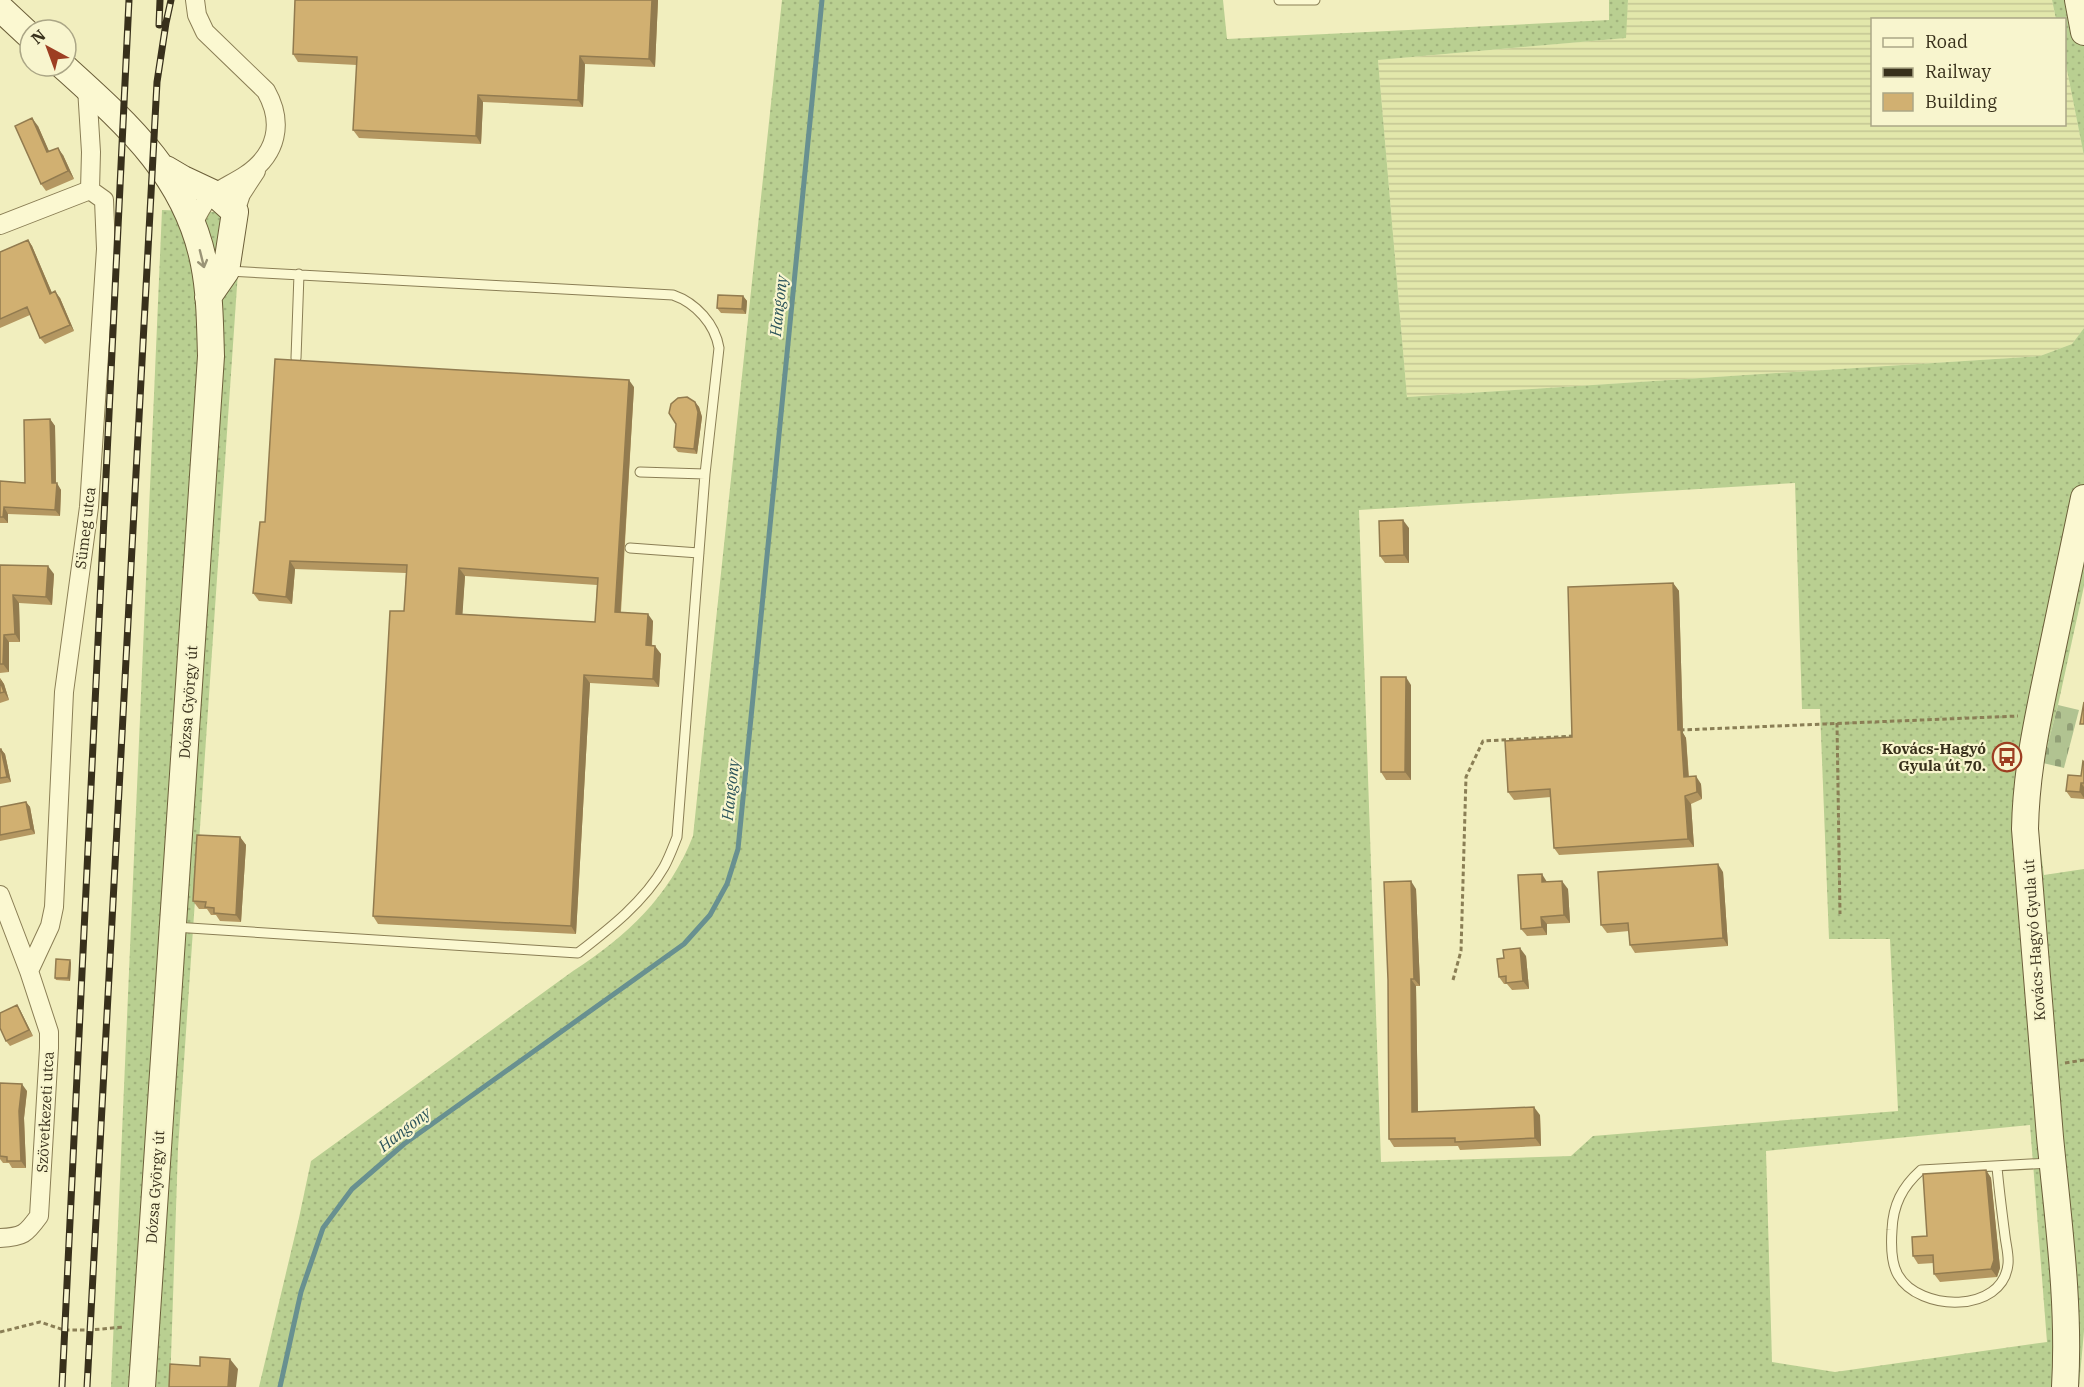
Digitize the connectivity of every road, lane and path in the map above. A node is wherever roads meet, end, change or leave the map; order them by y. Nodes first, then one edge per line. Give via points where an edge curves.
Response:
1 (195, 0) edge
2 (1279, 0) edge
3 (1315, 0) edge
4 (2078, 0) edge
5 (0, 8) edge
6 (18, 25) edge
7 (2084, 32) edge
8 (76, 78) edge
9 (87, 88) junction
10 (261, 164) junction
11 (163, 167) junction
12 (90, 190) junction
13 (215, 194) junction
14 (235, 212) junction
15 (193, 224) junction
16 (0, 225) edge
17 (226, 271) junction
18 (299, 274) junction
19 (208, 297) junction
20 (296, 358) edge
21 (640, 472) dead end
22 (705, 474) junction
23 (2084, 498) edge
24 (630, 548) dead end
25 (699, 553) junction
26 (2038, 715) junction
27 (1837, 723) junction
28 (1674, 730) edge
29 (1579, 736) edge
30 (0, 895) edge
31 (1840, 914) dead end
32 (174, 927) junction
33 (30, 971) junction
34 (1453, 980) dead end
35 (2053, 1163) junction
36 (1997, 1167) junction
37 (0, 1238) edge
38 (125, 1327) dead end
39 (0, 1332) edge
40 (142, 1387) edge
41 (2065, 1387) edge

1 - 10 street via 205,32 266,91 272,103 275,135
2 - 3 lane
4 - 7 main road
5 - 6 main road
8 - 9 main road, Dózsa György út
9 - 11 main road, Dózsa György út via 137,135
9 - 12 street
10 - 13 street
10 - 14 street via 241,194
11 - 13 main road
11 - 15 main road, Dózsa György út
12 - 16 street
12 - 33 street, Sümeg utca via 104,200 106,249 89,507 63,692 54,907
13 - 14 main road
13 - 15 street
14 - 17 main road
15 -> 19 main road, Dózsa György út
17 - 18 lane
17 - 19 main road
18 - 20 lane
18 - 22 lane via 679,297 706,319 719,348
19 - 32 main road, Dózsa György út via 211,356
21 - 22 lane
22 - 25 lane
23 - 26 main road, Kovács-Hagyó Gyula út
24 - 25 lane
25 - 32 lane via 677,837 664,868 637,902 578,953
26 - 27 path
26 - 35 main road, Kovács-Hagyó Gyula út via 2026,784 2025,829
27 - 28 path
27 - 31 path
29 - 34 path via 1484,741 1467,777 1461,951
30 - 33 street, Szövetkezeti utca
32 - 40 main road, Dózsa György út
33 - 37 street, Szövetkezeti utca via 49,1032 50,1048 39,1216 27,1233
35 - 36 lane
35 - 41 main road, Kovács-Hagyó Gyula út via 2065,1287
36 - 36 lane via 1921,1170 1909,1180 1892,1215 1892,1239 1898,1276 1911,1290 1942,1301 1974,1302 1996,1290 2008,1263
38 - 39 path via 64,1330 40,1322

